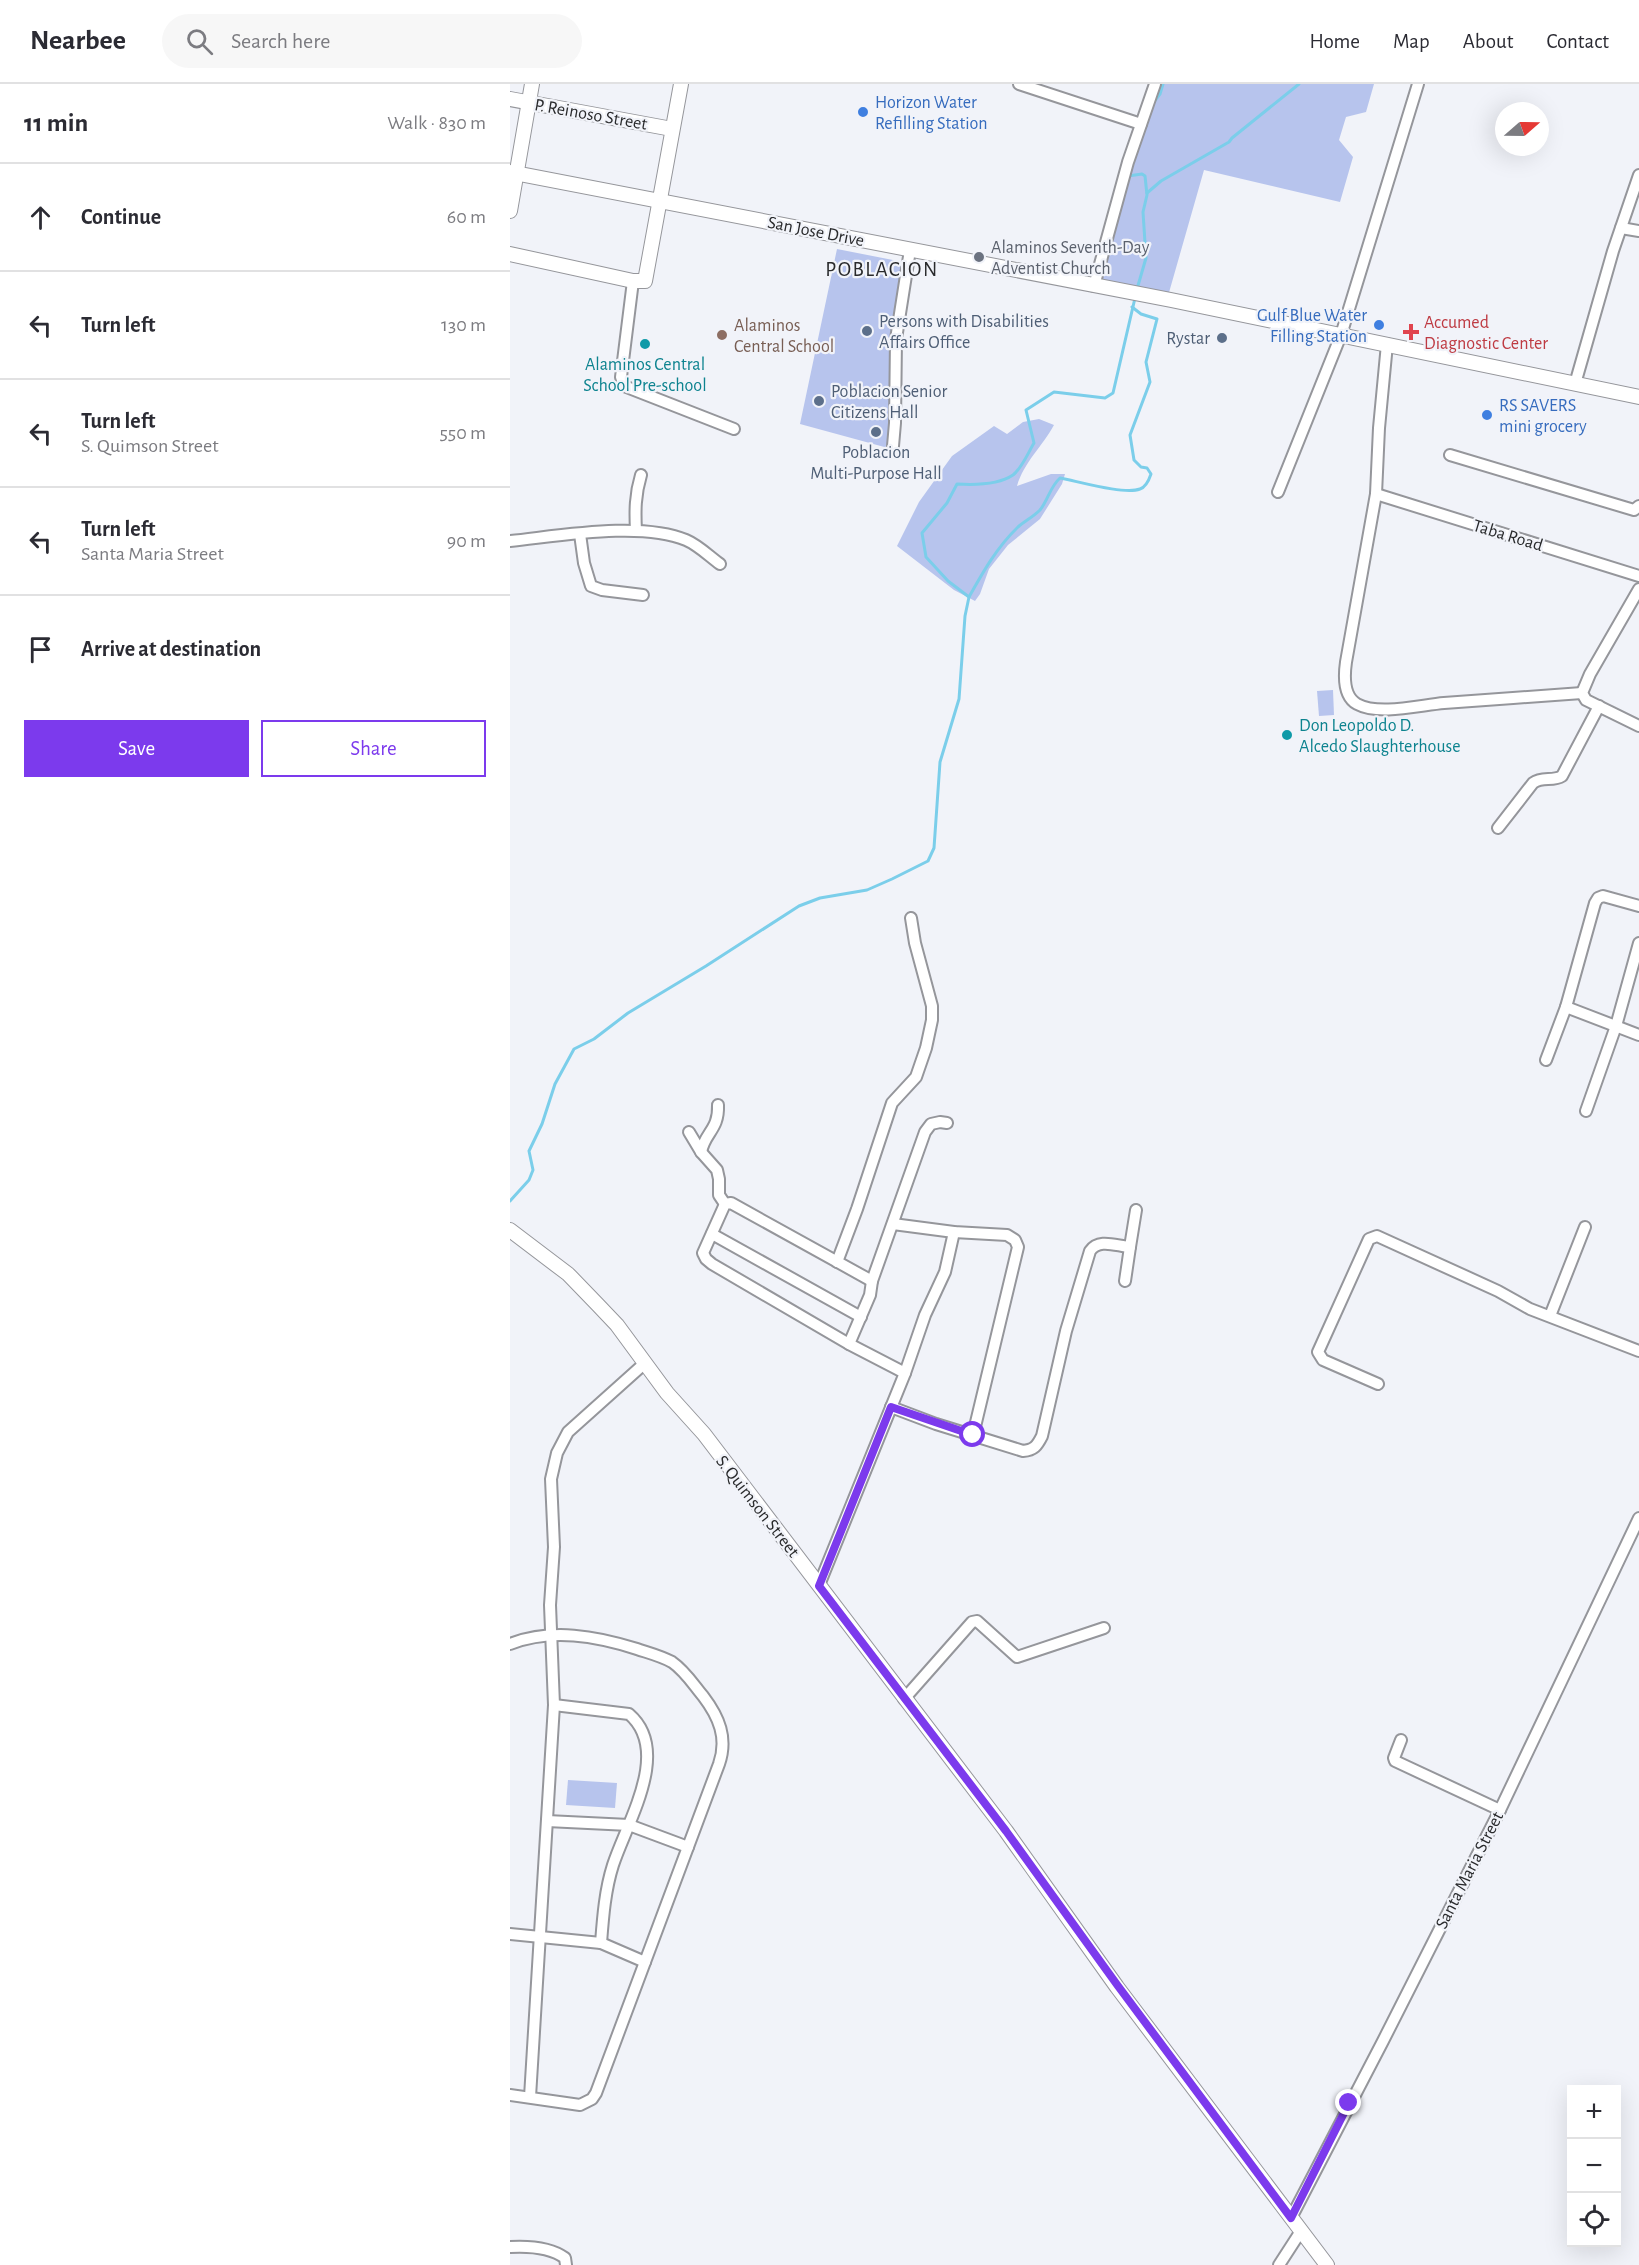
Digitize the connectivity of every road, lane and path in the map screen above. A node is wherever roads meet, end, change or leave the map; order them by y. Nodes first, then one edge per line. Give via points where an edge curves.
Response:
1 (532, 84) edge
2 (681, 84) edge
3 (1019, 84) edge
4 (1155, 84) edge
5 (1418, 84) edge
6 (510, 99) edge
7 (528, 104) junction
8 (1141, 124) junction
9 (672, 129) junction
10 (513, 173) edge
11 (1639, 175) edge
12 (659, 201) junction
13 (510, 211) edge
14 (1621, 228) junction
15 (1639, 231) edge
16 (910, 250) junction
17 (510, 254) edge
18 (633, 281) junction
19 (1094, 286) junction
20 (1341, 335) junction
21 (1387, 344) junction
22 (1575, 384) junction
23 (1639, 397) edge
24 (734, 429) dead end
25 (893, 446) dead end
26 (1450, 455) dead end
27 (641, 476) dead end
28 (1278, 492) dead end
29 (1376, 494) junction
30 (1639, 506) edge
31 (636, 531) junction
32 (580, 534) junction
33 (510, 541) edge
34 (720, 564) dead end
35 (1639, 576) edge
36 (1639, 589) edge
37 (643, 595) dead end
38 (1582, 693) junction
39 (1599, 706) junction
40 (1639, 726) edge
41 (1498, 828) dead end
42 (1639, 906) edge
43 (911, 918) dead end
44 (1639, 943) edge
45 (1566, 1007) junction
46 (1616, 1026) junction
47 (1639, 1035) edge
48 (1546, 1060) dead end
49 (718, 1106) dead end
50 (1586, 1112) dead end
51 (947, 1123) dead end
52 (689, 1132) dead end
53 (701, 1152) junction
54 (725, 1204) junction
55 (1136, 1210) dead end
56 (893, 1224) junction
57 (1585, 1227) dead end
58 (510, 1230) edge
59 (954, 1232) junction
60 (712, 1234) junction
61 (1130, 1247) junction
62 (837, 1262) junction
63 (872, 1281) junction
64 (1125, 1281) dead end
65 (861, 1317) junction
66 (1550, 1317) junction
67 (849, 1344) junction
68 (1639, 1351) edge
69 (645, 1363) junction
70 (905, 1372) junction
71 (1378, 1384) dead end
72 (891, 1407) junction
73 (973, 1435) junction
74 (1639, 1518) edge
75 (819, 1586) junction
76 (1104, 1628) dead end
77 (553, 1635) junction
78 (510, 1644) edge
79 (904, 1699) junction
80 (554, 1705) junction
81 (1401, 1740) dead end
82 (1500, 1810) junction
83 (547, 1821) junction
84 (629, 1825) junction
85 (688, 1847) junction
86 (510, 1934) edge
87 (540, 1936) junction
88 (601, 1943) junction
89 (645, 1962) junction
90 (510, 2095) edge
91 (530, 2097) junction
92 (1291, 2218) junction
93 (1301, 2231) junction
94 (510, 2247) edge
95 (566, 2265) edge
96 (1279, 2265) edge
97 (1327, 2265) edge

1 - 7 street
2 - 9 street
3 - 8 street
4 - 8 street
5 - 20 street
6 - 7 street, P. Reinoso Street
7 - 9 street, P. Reinoso Street
7 - 10 street
8 - 19 street
9 - 12 street
10 - 12 street, San Jose Drive
10 - 13 street
11 - 14 street
12 - 16 street, San Jose Drive
12 - 18 street via 647,277 642,282
14 - 15 street
14 - 22 street
16 - 19 street, San Jose Drive
16 - 25 street via 896,339
17 - 18 street
18 - 24 street via 621,377 624,386
19 - 20 street, San Jose Drive
20 - 21 street, San Jose Drive
20 - 28 street
21 - 22 street, San Jose Drive
21 - 29 street
22 - 23 street, San Jose Drive
26 - 30 street via 1634,510
27 - 31 street via 636,491
29 - 35 street, Taba Road
29 - 38 street via 1346,662 1346,686 1357,704 1391,709
31 - 32 street
31 - 34 street via 687,541
32 - 33 street
32 - 37 street via 591,586
36 - 38 street
38 - 39 street via 1586,700
39 - 40 street
39 - 41 street via 1562,776 1540,778 1533,783
42 - 45 street via 1603,896 1596,900
43 - 62 street via 932,1006 928,1038 916,1077 892,1103
44 - 46 street
45 - 46 street
45 - 48 street
46 - 47 street
46 - 50 street
49 - 53 street via 717,1124
51 - 56 street via 931,1124 926,1132
52 - 53 street
53 - 54 street via 717,1170 718,1196
54 - 60 street
54 - 62 street via 735,1204
55 - 61 street
56 - 59 street
56 - 63 street
57 - 66 street
58 - 69 street, S. Quimson Street via 568,1274 617,1325
59 - 70 street via 945,1272
59 - 73 street via 1007,1235 1015,1239 1018,1247
60 - 65 street
60 - 67 street via 703,1253 706,1260
61 - 64 street
61 - 73 street via 1101,1243 1090,1251 1038,1445 1023,1451
62 - 63 street
63 - 65 street
65 - 67 street
66 - 68 street
66 - 71 street via 1382,1237 1372,1237 1318,1352 1323,1360
67 - 70 street
69 - 75 street, S. Quimson Street
69 - 77 street via 568,1432 557,1453 551,1479
70 - 72 street
72 - 73 street
72 - 75 street
74 - 82 street, Santa Maria Street
75 - 79 street, S. Quimson Street
76 - 79 street via 1016,1657 984,1626 972,1622
77 - 78 street
77 - 80 street
77 - 85 street via 615,1642 659,1656 682,1670 711,1706 722,1730 723,1753
79 - 92 street, S. Quimson Street
80 - 83 street
80 - 84 street via 629,1714 643,1729 649,1756
81 - 82 street via 1395,1761
82 - 92 street, Santa Maria Street
83 - 84 street
83 - 87 street
84 - 85 street
84 - 88 street via 613,1866
85 - 89 street
86 - 87 street
87 - 88 street
87 - 91 street
88 - 89 street
89 - 91 street via 592,2099 580,2105
90 - 91 street
92 - 93 street, S. Quimson Street
93 - 96 street
93 - 97 street, S. Quimson Street
94 - 95 street via 558,2253 565,2258

